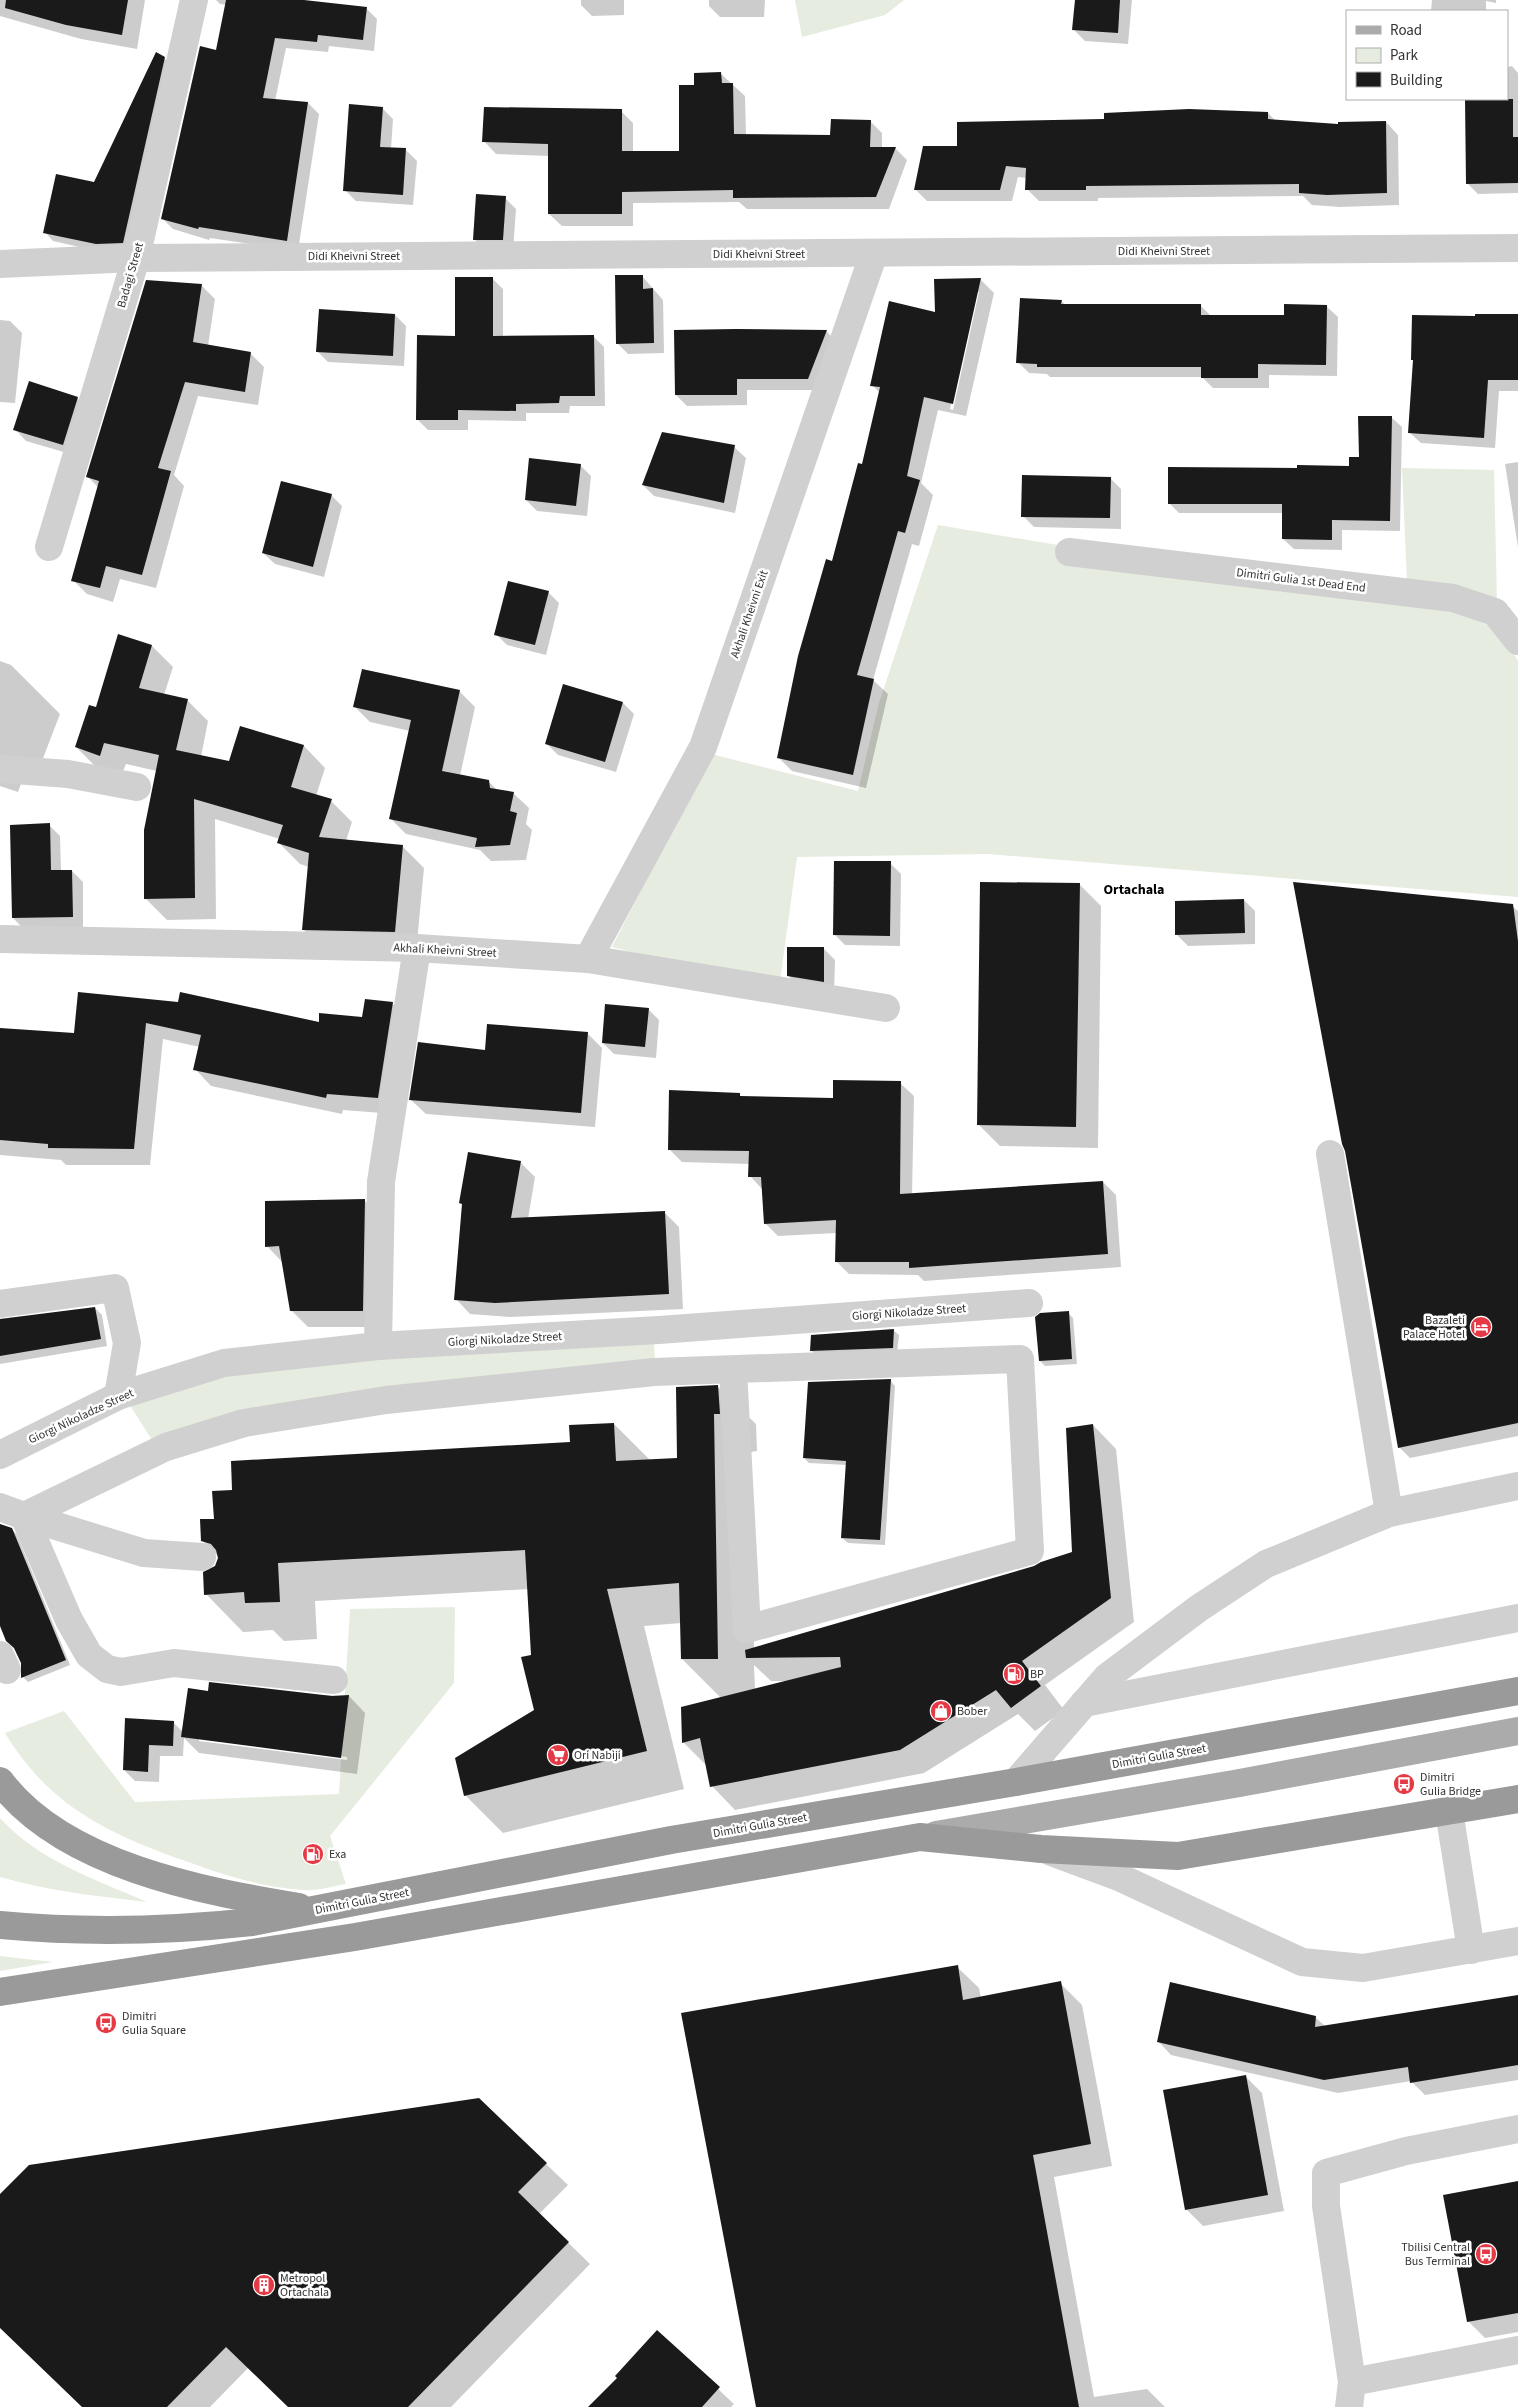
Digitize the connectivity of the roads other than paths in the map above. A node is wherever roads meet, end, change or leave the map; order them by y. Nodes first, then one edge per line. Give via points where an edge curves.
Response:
1 (194, 0) edge
2 (1518, 248) edge
3 (874, 253) junction
4 (136, 258) junction
5 (0, 264) edge
6 (49, 546) dead end
7 (1069, 552) dead end
8 (1518, 641) edge
9 (0, 769) edge
10 (136, 787) dead end
11 (0, 939) edge
12 (417, 948) junction
13 (588, 959) junction
14 (886, 1008) dead end
15 (1330, 1154) dead end
16 (1029, 1303) dead end
17 (0, 1304) edge
18 (378, 1346) junction
19 (733, 1370) junction
20 (118, 1396) junction
21 (0, 1455) edge
22 (1518, 1486) edge
23 (12, 1512) edge
24 (1389, 1513) junction
25 (202, 1557) dead end
26 (1518, 1618) edge
27 (334, 1680) dead end
28 (1518, 1691) edge
29 (1084, 1703) junction
30 (1518, 1731) edge
31 (0, 1781) edge
32 (1016, 1782) junction
33 (1518, 1799) edge
34 (1449, 1811) junction
35 (920, 1837) junction
36 (1041, 1849) junction
37 (318, 1910) junction
38 (0, 1925) edge
39 (1518, 1941) edge
40 (1471, 1950) junction
41 (0, 1992) edge
42 (1518, 2129) edge
43 (1518, 2350) edge
44 (1350, 2394) edge

1 - 4 street, Badagi Street
2 - 3 street, Didi Kheivni Street
3 - 4 street, Didi Kheivni Street
3 - 13 street, Akhali Kheivni Exit via 703,747
4 - 5 street, Didi Kheivni Street
4 - 6 street, Badagi Street
7 - 8 street, Dimitri Gulia 1st Dead End via 1453,598 1495,612
9 - 10 street via 68,774
11 - 12 street, Akhali Kheivni Street
12 - 13 street, Akhali Kheivni Street
12 - 18 street via 381,1182
13 - 14 street, Akhali Kheivni Street
15 - 24 street
16 - 18 street, Giorgi Nikoladze Street via 669,1330
17 - 20 street via 115,1288 127,1343
18 - 20 street, Giorgi Nikoladze Street via 224,1363
19 - 19 street via 747,1629 1030,1551 1020,1360
19 - 23 street via 654,1372 386,1400 244,1422 166,1447
20 - 21 street, Giorgi Nikoladze Street
22 - 24 street
23 - 25 street via 144,1553
23 - 27 street via 89,1655 107,1669 122,1672 174,1663
24 - 29 street via 1266,1564 1199,1608 1107,1677
26 - 29 street
28 - 32 highway, Dimitri Gulia Street
29 - 32 street
30 - 35 main road
31 - 37 highway via 12,1797 39,1821 74,1843 114,1861 231,1896
32 - 37 highway, Dimitri Gulia Street via 672,1840
33 - 34 highway
34 - 36 highway via 1178,1856
34 - 40 street
35 - 36 highway
35 - 41 highway via 355,1937
36 - 40 street via 1121,1878 1302,1962 1363,1968
37 - 38 highway, Dimitri Gulia Street via 193,1928 58,1931
39 - 40 street
42 - 44 street via 1406,2151 1326,2173 1326,2206
43 - 44 street

